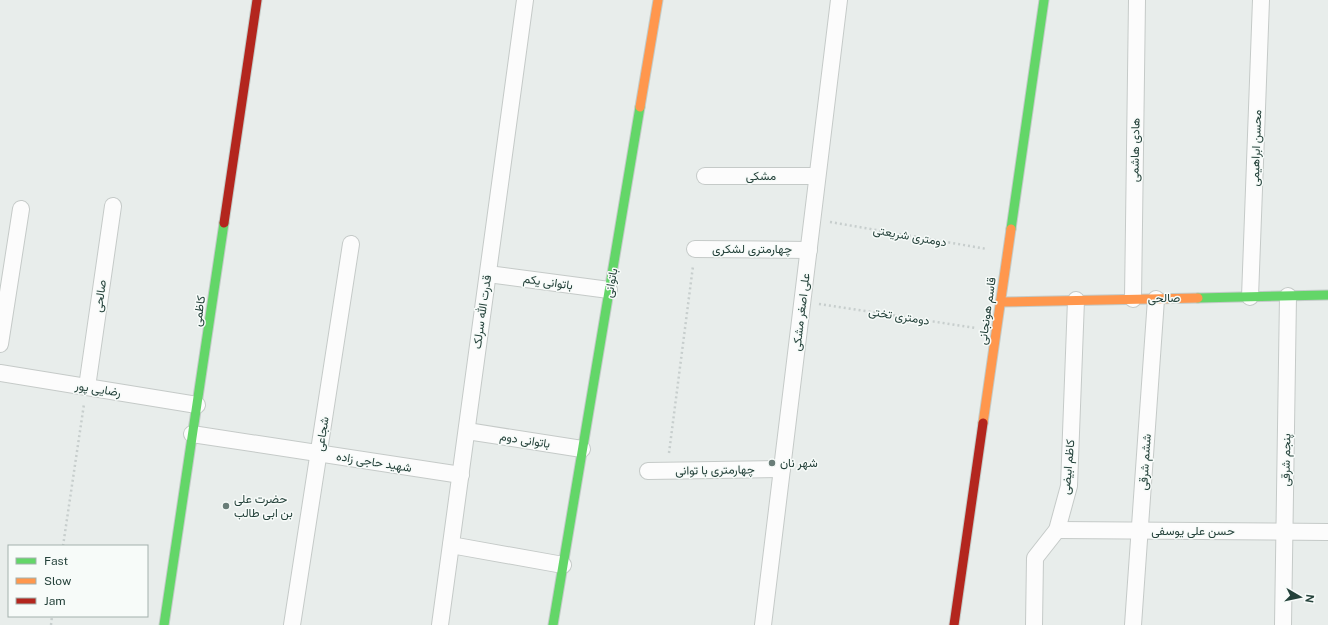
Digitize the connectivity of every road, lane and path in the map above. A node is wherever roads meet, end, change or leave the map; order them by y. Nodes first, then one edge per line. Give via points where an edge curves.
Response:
1 (257, 0) edge
2 (525, 0) edge
3 (658, 0) edge
4 (839, 0) edge
5 (1044, 0) edge
6 (1137, 0) edge
7 (1261, 0) edge
8 (705, 176) dead end
9 (817, 176) junction
10 (113, 206) dead end
11 (21, 209) dead end
12 (812, 219) junction
13 (351, 244) dead end
14 (695, 249) joint
15 (809, 250) junction
16 (1007, 253) junction
17 (488, 274) junction
18 (609, 290) junction
19 (1328, 295) edge
20 (1250, 296) junction
21 (1288, 296) junction
22 (1133, 299) junction
23 (1156, 299) junction
24 (1076, 300) junction
25 (802, 301) junction
26 (1000, 302) junction
27 (996, 331) junction
28 (0, 344) edge
29 (0, 373) edge
30 (87, 387) junction
31 (197, 405) junction
32 (467, 431) junction
33 (192, 434) junction
34 (582, 449) junction
35 (319, 454) junction
36 (782, 469) junction
37 (667, 470) junction
38 (648, 471) dead end
39 (460, 475) junction
40 (1057, 530) junction
41 (1141, 530) junction
42 (1285, 531) junction
43 (1328, 532) edge
44 (63, 545) edge
45 (451, 545) junction
46 (563, 565) junction
47 (164, 625) edge
48 (292, 625) edge
49 (440, 625) edge
50 (553, 625) edge
51 (763, 625) edge
52 (954, 625) edge
53 (1034, 625) edge
54 (1133, 625) edge
55 (1283, 625) edge

1 - 31 street, کاظمی
2 - 17 street, قدرت الله سرلک
3 - 18 street, باتوانی
4 - 9 street, علی اصغر مشکی
5 - 16 street, قاسم هونجانی
6 - 22 street, هادی هاشمی
7 - 20 street, محسن ابراهیمی
8 - 9 street, مشکی
9 - 12 street, علی اصغر مشکی
10 - 30 street, صالحی
11 - 28 street
12 - 15 street, علی اصغر مشکی
12 - 16 path, دومتری شریعتی
13 - 35 street, شجاعی
14 - 15 street, چهارمتری لشکری
14 - 37 path
15 - 25 street, علی اصغر مشکی
16 - 26 street, قاسم هونجانی
17 - 18 street, باتوانی یکم
17 - 32 street, قدرت الله سرلک
18 - 34 street, باتوانی
19 - 21 street, صالحی
20 - 21 street, صالحی
20 - 23 street, صالحی
21 - 42 street, پنجم شرقی
22 - 23 street, صالحی
22 - 24 street, صالحی
23 - 41 street, ششم شرقی
24 - 26 street, صالحی
24 - 40 street, کاظم ابیضی via 1069,486
25 - 27 path, دومتری تختی
25 - 36 street, علی اصغر مشکی
26 - 27 street, قاسم هونجانی
27 - 52 street, قاسم هونجانی
29 - 30 street, رضایی پور
30 - 31 street, رضایی پور
30 - 44 path
31 - 33 street, کاظمی
32 - 34 street, باتوانی دوم
32 - 39 street, قدرت الله سرلک
33 - 35 street, شهید حاجی زاده
33 - 47 street, کاظمی
34 - 46 street, باتوانی
35 - 39 street, شهید حاجی زاده
35 - 48 street, شجاعی
36 - 37 street, چهارمتری با توانی
36 - 51 street, علی اصغر مشکی
37 - 38 street, چهارمتری با توانی
39 - 45 street, قدرت الله سرلک
40 - 41 street, حسن علی یوسفی
40 - 53 street, کاظم ابیضی via 1035,558
41 - 42 street, حسن علی یوسفی
41 - 54 street, ششم شرقی
42 - 43 street, حسن علی یوسفی
42 - 55 street, پنجم شرقی
45 - 46 street
45 - 49 street, قدرت الله سرلک
46 - 50 street, باتوانی

